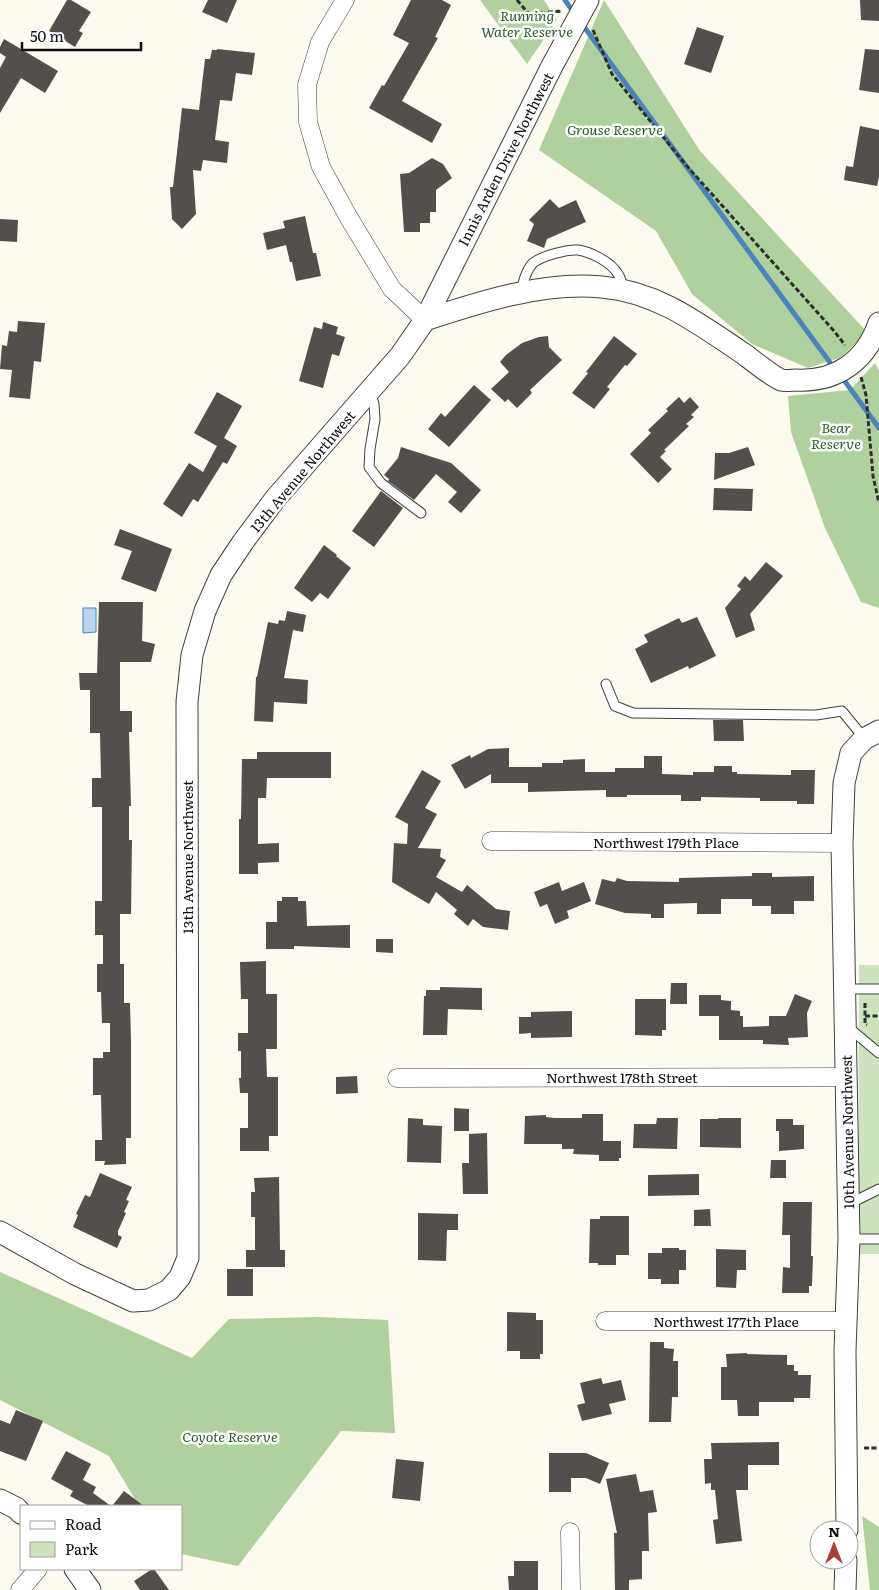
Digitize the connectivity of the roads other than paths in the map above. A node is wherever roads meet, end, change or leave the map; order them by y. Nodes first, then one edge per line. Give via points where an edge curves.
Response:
1 (344, 0) edge
2 (586, 4) edge
3 (624, 291) junction
4 (520, 294) junction
5 (425, 320) junction
6 (879, 323) edge
7 (370, 391) junction
8 (421, 513) dead end
9 (606, 684) dead end
10 (871, 735) edge
11 (491, 841) dead end
12 (842, 843) junction
13 (845, 989) junction
14 (879, 989) edge
15 (846, 1025) junction
16 (879, 1053) edge
17 (847, 1077) junction
18 (397, 1078) dead end
19 (879, 1189) edge
20 (849, 1204) junction
21 (0, 1232) edge
22 (849, 1239) junction
23 (879, 1239) edge
24 (605, 1321) dead end
25 (846, 1321) junction
26 (0, 1500) edge
27 (20, 1512) edge
28 (847, 1520) edge
29 (570, 1532) dead end
30 (37, 1570) edge
31 (75, 1570) edge
32 (846, 1570) edge
33 (20, 1590) edge
34 (90, 1590) edge
35 (571, 1590) edge
36 (845, 1590) edge

1 - 5 street via 320,42 307,85 308,122 321,167 349,218 392,289
2 - 5 street, Innis Arden Drive Northwest
3 - 4 street via 568,286
3 - 4 lane via 618,274 609,264 578,250 548,255 533,263
3 - 6 street via 642,295 685,314 781,380 809,381 838,374 857,361 875,336
4 - 5 street via 476,303
5 - 7 street, 13th Avenue Northwest
7 - 8 lane via 375,419 369,467 381,483
7 - 21 street, 13th Avenue Northwest via 275,499 243,542 221,575 205,611 192,655 187,702 188,1258 180,1277 169,1290 149,1300 133,1301 75,1274
9 - 10 lane via 615,706 633,713 816,715 842,711
10 - 12 street, 10th Avenue Northwest via 851,753 844,783
11 - 12 street, Northwest 179th Place
12 - 13 street, 10th Avenue Northwest
13 - 14 lane
13 - 15 street, 10th Avenue Northwest
15 - 16 lane
15 - 17 street, 10th Avenue Northwest
17 - 18 street, Northwest 178th Street
17 - 20 street, 10th Avenue Northwest
19 - 20 lane
20 - 22 street, 10th Avenue Northwest
22 - 23 lane
22 - 25 street, 10th Avenue Northwest
24 - 25 street, Northwest 177th Place
25 - 28 street, 10th Avenue Northwest
26 - 27 street
29 - 35 street
30 - 33 street
31 - 34 street
32 - 36 street

